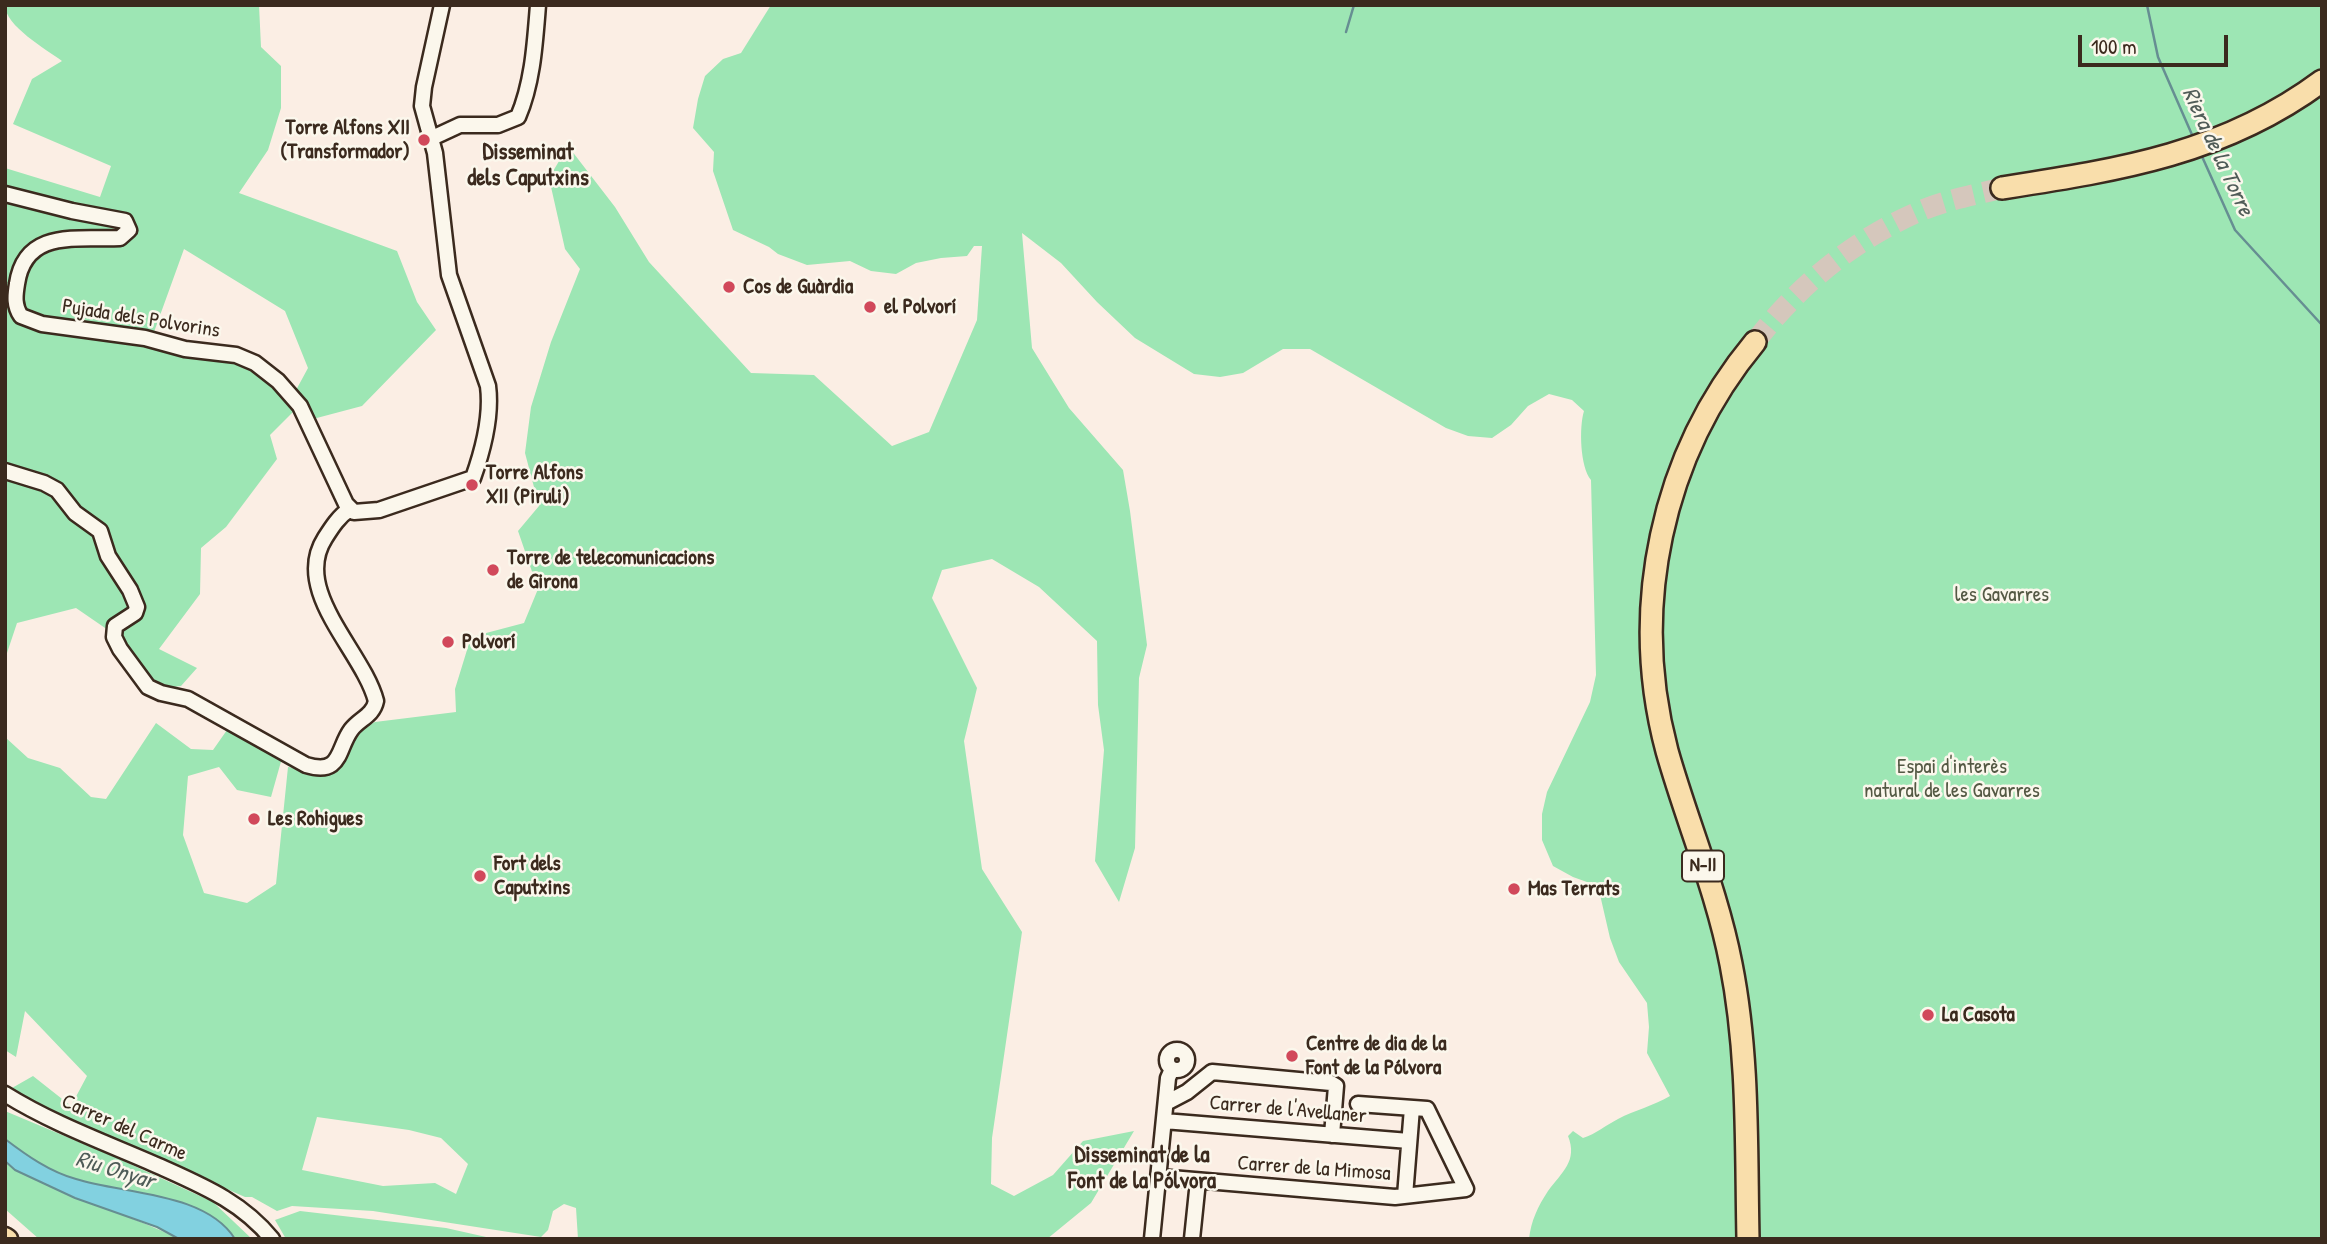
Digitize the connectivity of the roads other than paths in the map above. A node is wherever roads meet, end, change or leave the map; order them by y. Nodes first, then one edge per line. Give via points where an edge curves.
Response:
1 (442, 5) edge
2 (538, 5) edge
3 (2317, 85) edge
4 (432, 138) junction
5 (2002, 188) tunnel mouth
6 (5, 194) edge
7 (1755, 342) tunnel mouth
8 (5, 471) edge
9 (350, 509) junction
10 (1172, 1069) dead end
11 (5, 1094) edge
12 (1166, 1103) junction
13 (1358, 1104) dead end
14 (1412, 1108) junction
15 (1164, 1121) junction
16 (1332, 1135) junction
17 (1409, 1141) junction
18 (1159, 1177) junction
19 (1198, 1181) junction
20 (1405, 1196) junction
21 (272, 1239) edge
22 (1152, 1239) edge
23 (1192, 1239) edge
24 (1748, 1239) edge

1 - 4 street via 422,98
2 - 4 street via 534,50 518,117 498,125 460,125
3 - 5 highway via 2250,126 2208,144 2132,166
4 - 9 street via 449,275 489,391 486,432 473,478 379,510 360,513
6 - 9 street, Pujada dels Polvorins via 129,225 120,237 72,238 31,252 18,279 15,304 21,316 42,324 236,355 255,363 300,406
7 - 24 highway, N-II via 1717,394 1682,464 1661,535 1652,606 1661,724 1721,924 1738,1008 1746,1104
8 - 9 street via 57,490 68,506 100,531 108,556 137,607 115,626 114,636 148,687 188,699 306,765 320,768 337,760 350,732 372,712 376,701 317,582 320,546
10 - 12 street
11 - 21 street, Carrer del Carme via 227,1198
12 - 15 street
12 - 16 street via 1212,1072 1331,1083 1336,1086
13 - 14 street
14 - 17 street
14 - 20 street, Carrer de la Mimosa via 1427,1109 1466,1189
15 - 16 street, Carrer de l'Avellaner
15 - 18 street
16 - 17 street, Carrer de l'Avellaner
17 - 20 street
18 - 19 street, Carrer de la Mimosa
18 - 22 street
19 - 20 street, Carrer de la Mimosa
19 - 23 street

